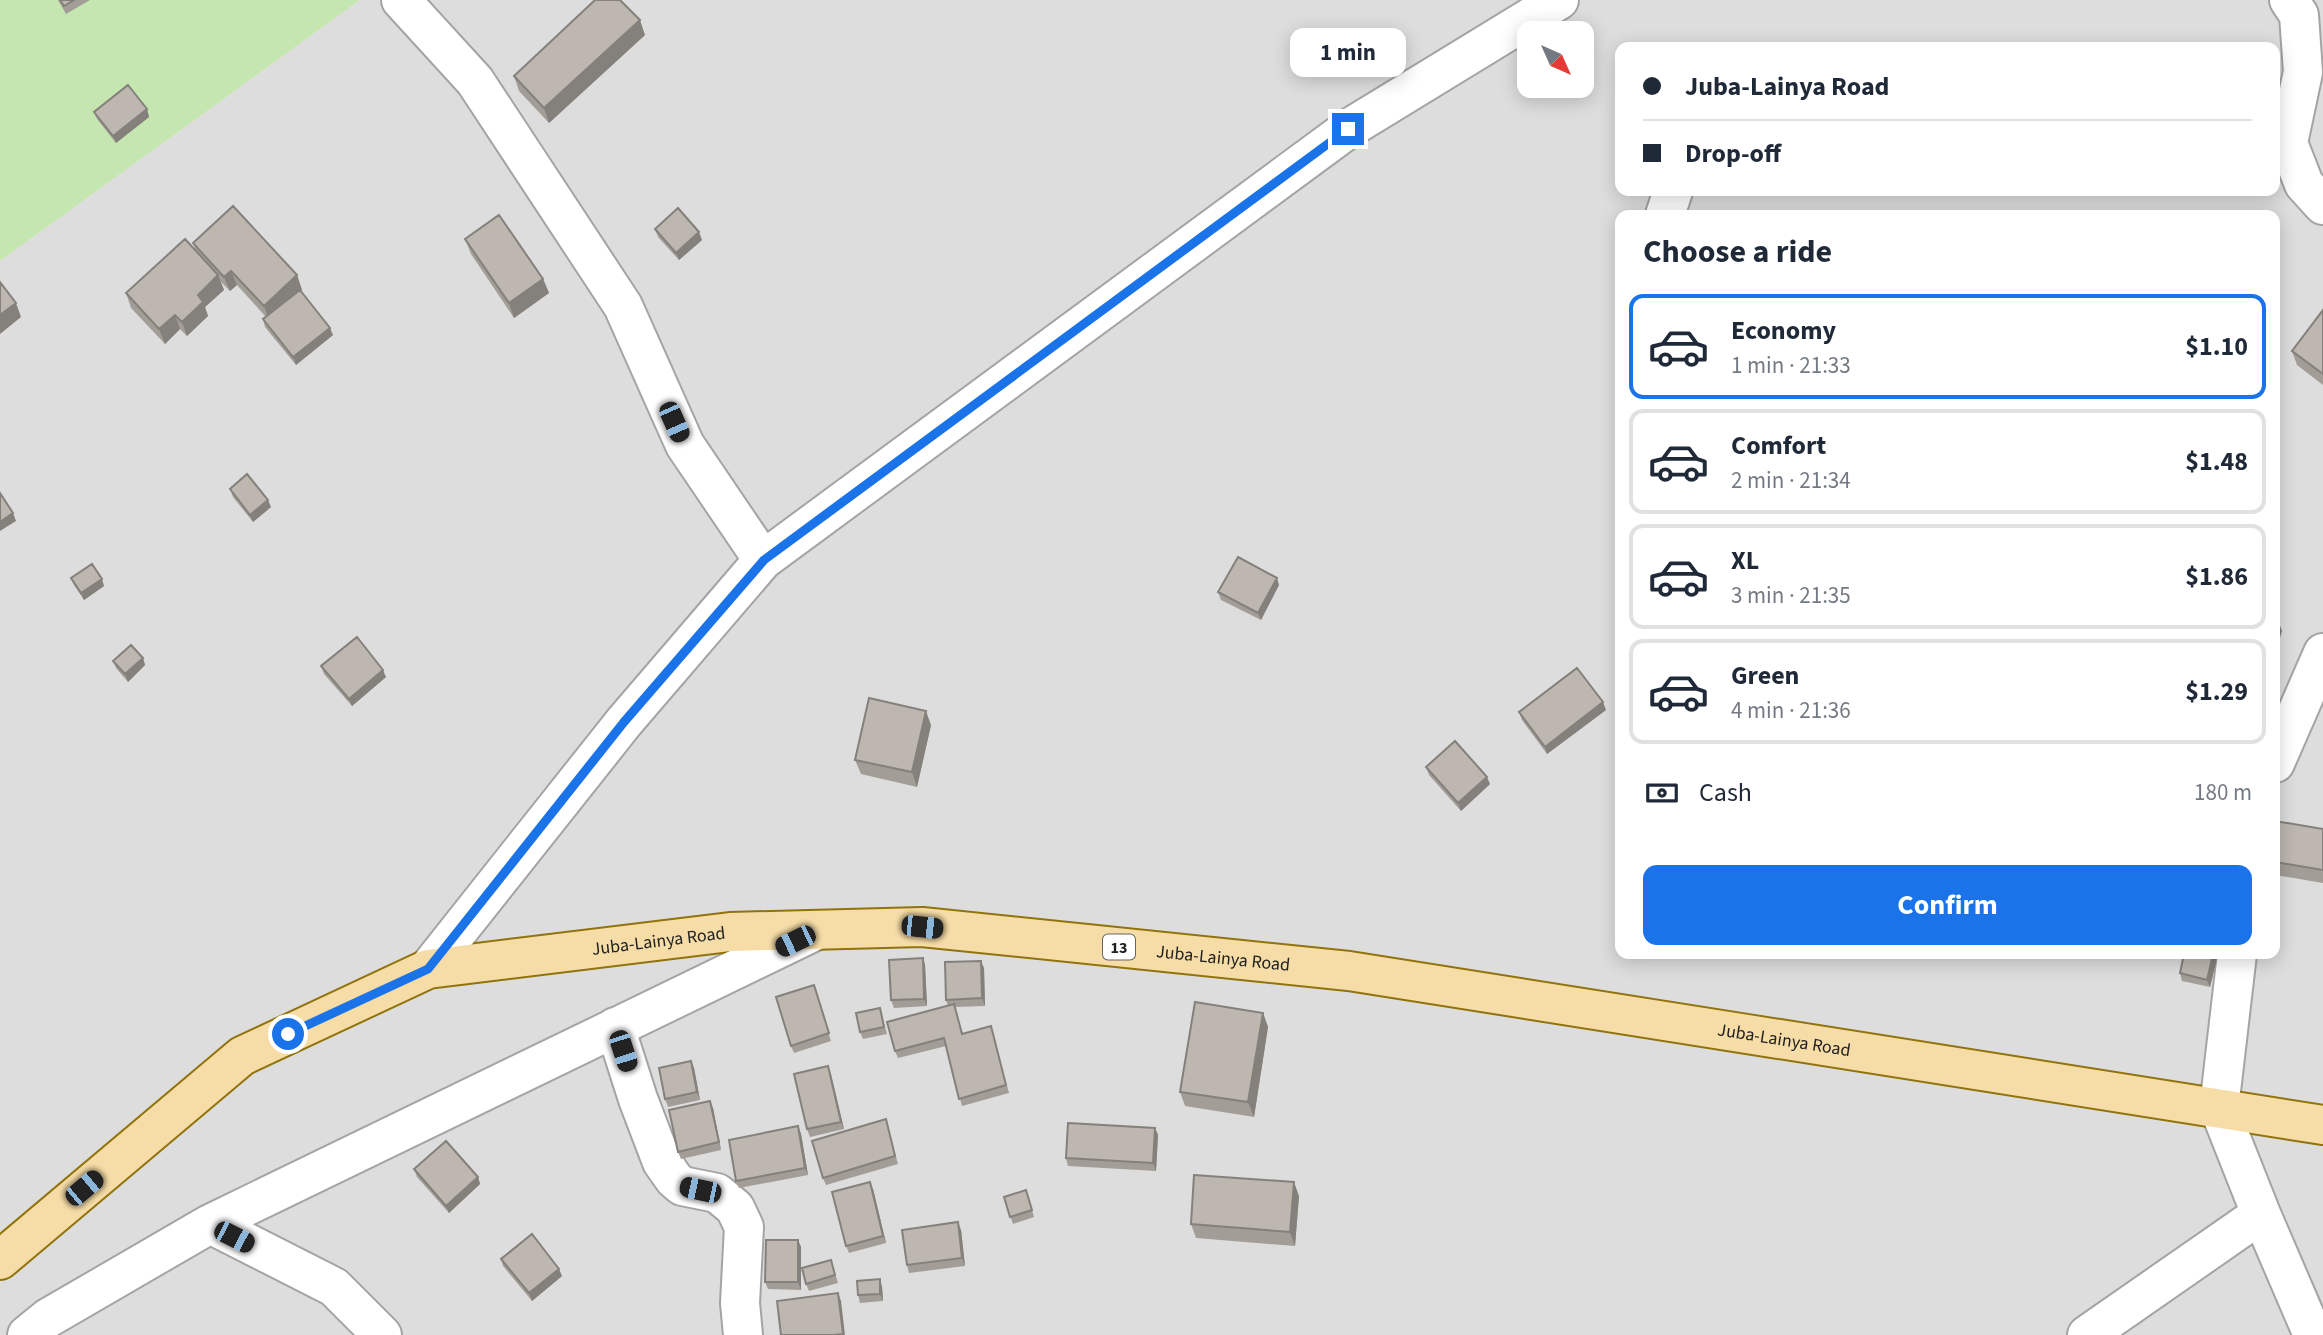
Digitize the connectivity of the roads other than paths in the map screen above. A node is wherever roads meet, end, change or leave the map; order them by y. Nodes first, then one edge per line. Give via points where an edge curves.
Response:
1 (401, 0) edge
2 (1559, 0) edge
3 (2289, 0) edge
4 (2323, 205) edge
5 (764, 560) junction
6 (2323, 653) edge
7 (2286, 713) edge
8 (2280, 740) edge
9 (817, 930) junction
10 (2236, 959) edge
11 (428, 969) junction
12 (615, 1027) junction
13 (2219, 1108) junction
14 (2323, 1125) edge
15 (2261, 1213) junction
16 (209, 1224) junction
17 (0, 1260) edge
18 (27, 1335) edge
19 (382, 1335) edge
20 (743, 1335) edge
21 (2087, 1335) edge
22 (2313, 1335) edge

1 - 5 street via 475,81 623,306 685,446
2 - 5 street via 1348,129
3 - 4 street via 2299,15 2303,72 2288,143 2304,184
5 - 11 street via 624,722
6 - 7 street
7 - 8 street
9 - 11 main road, Juba-Lainya Road / 13 via 730,932
9 - 12 street
9 - 13 main road, Juba-Lainya Road / 13 via 922,927 1349,971
10 - 13 street
11 - 17 main road, Juba-Lainya Road / 13 via 242,1056
12 - 16 street
12 - 20 street via 662,1162 682,1186 718,1194 735,1208 744,1227
13 - 14 main road, Juba-Lainya Road / 13
13 - 15 street
15 - 21 street
15 - 22 street
16 - 18 street via 48,1318
16 - 19 street via 334,1287

